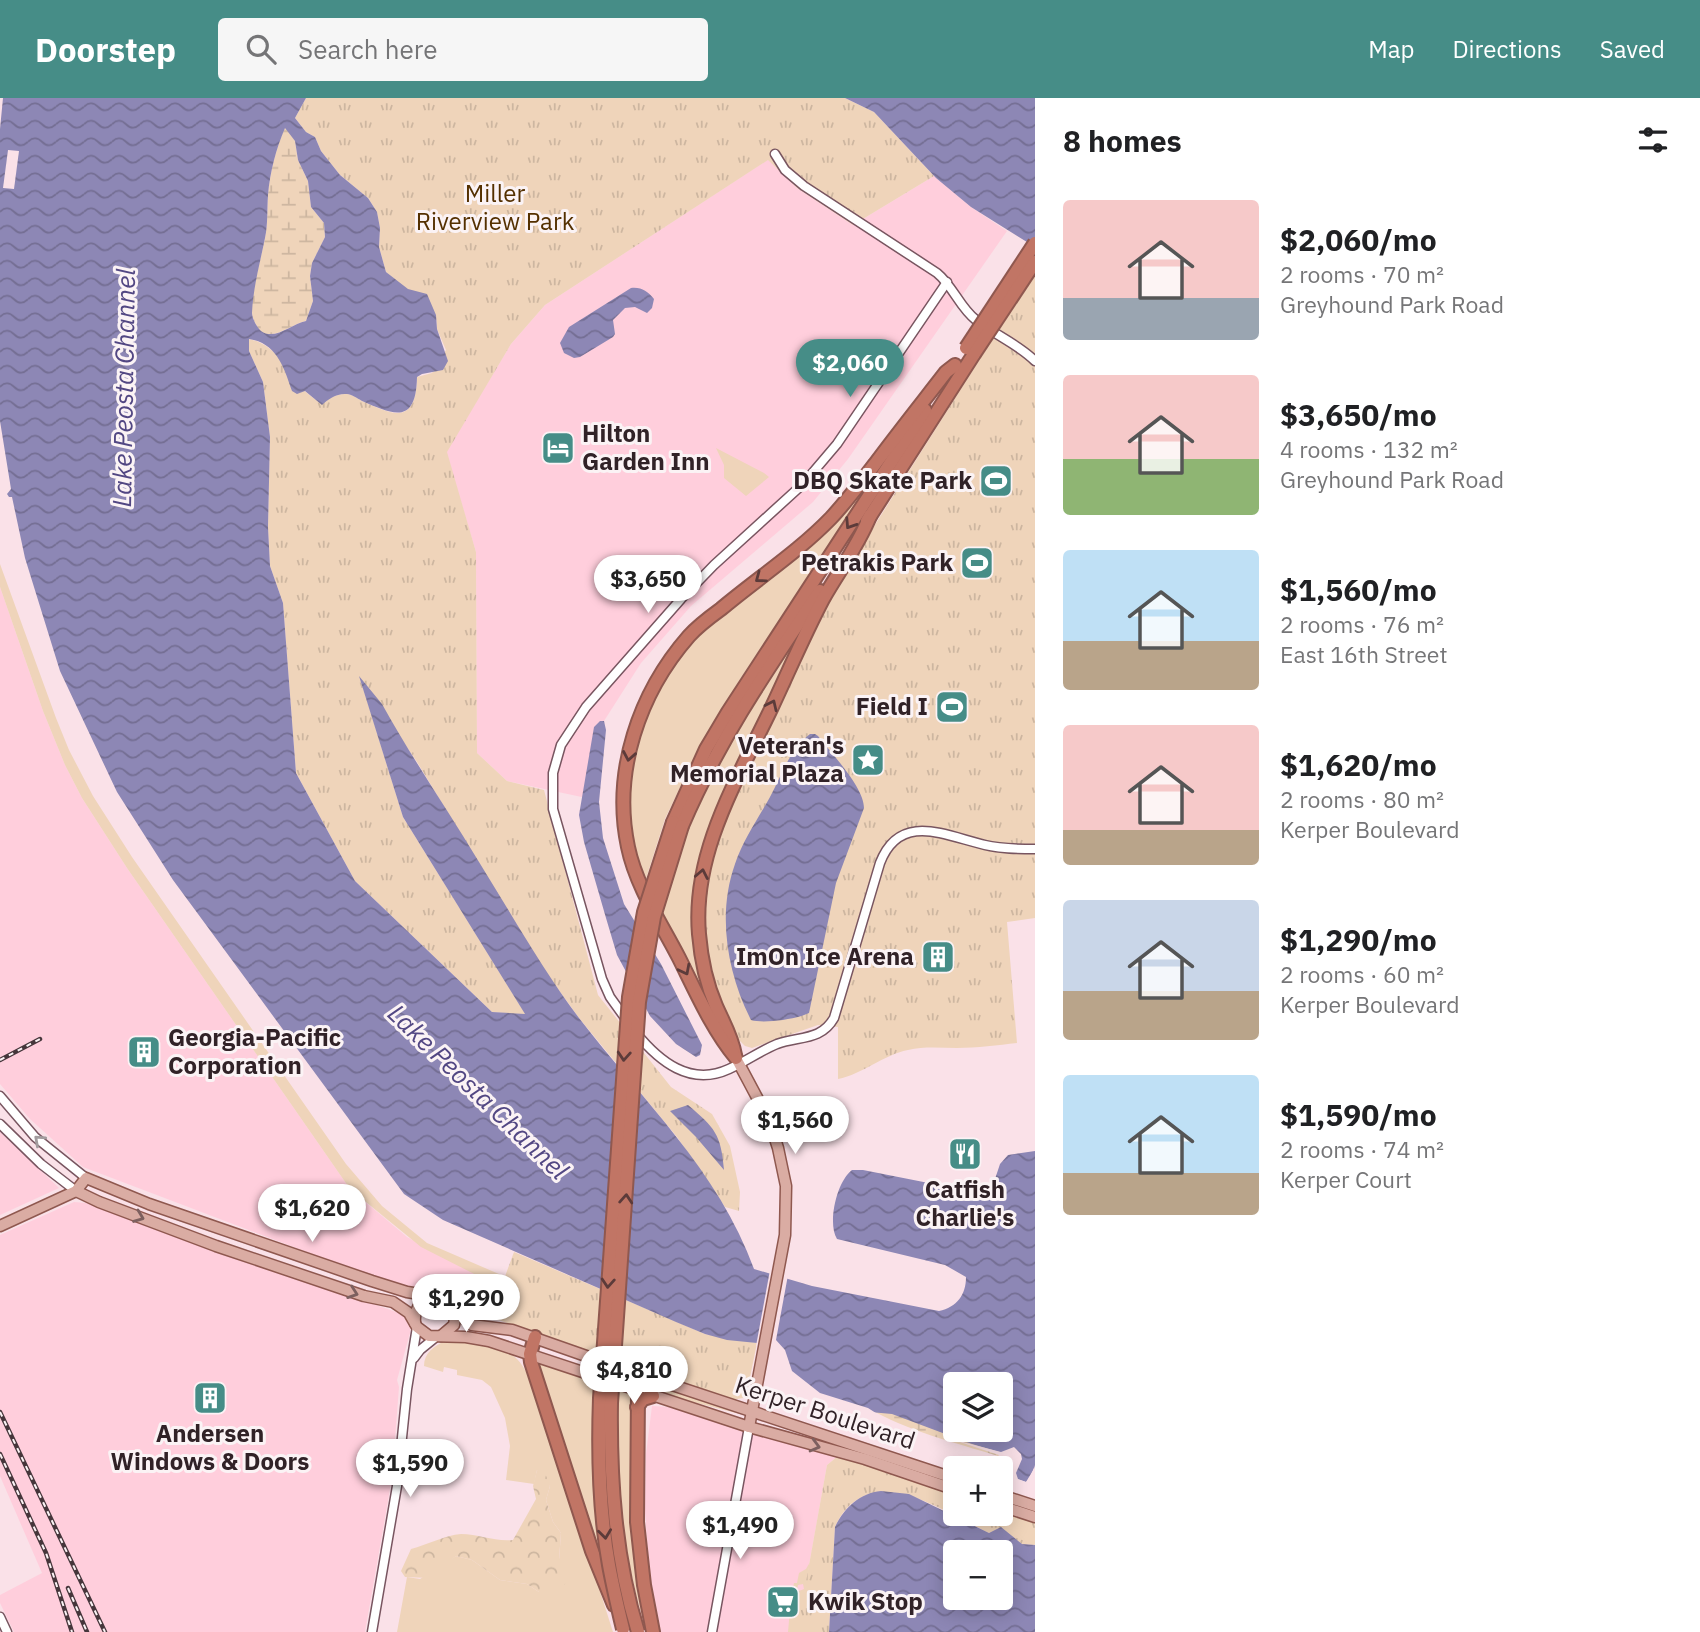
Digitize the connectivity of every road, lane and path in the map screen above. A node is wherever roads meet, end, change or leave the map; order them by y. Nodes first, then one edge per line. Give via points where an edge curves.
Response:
1 (775, 154) dead end
2 (1035, 243) edge
3 (1035, 262) edge
4 (947, 282) junction
5 (970, 351) junction
6 (1035, 362) edge
7 (955, 365) junction
8 (870, 516) junction
9 (677, 824) junction
10 (1035, 849) edge
11 (738, 1061) junction
12 (0, 1096) edge
13 (0, 1124) edge
14 (86, 1178) junction
15 (76, 1191) junction
16 (0, 1226) edge
17 (431, 1296) junction
18 (456, 1311) junction
19 (416, 1325) junction
20 (439, 1337) junction
21 (535, 1337) junction
22 (530, 1354) junction
23 (412, 1360) junction
24 (625, 1369) junction
25 (638, 1391) junction
26 (653, 1396) junction
27 (638, 1408) junction
28 (752, 1412) junction
29 (749, 1427) junction
30 (943, 1475) edge
31 (943, 1486) edge
32 (1013, 1499) edge
33 (1035, 1506) edge
34 (1013, 1510) edge
35 (1035, 1517) edge
36 (0, 1617) edge
37 (623, 1630) edge
38 (7, 1632) edge
39 (372, 1632) edge
40 (638, 1632) edge
41 (653, 1632) edge
42 (712, 1632) edge

1 - 4 street via 804,186
2 - 5 highway, bridge
3 - 5 highway, bridge
4 - 6 street via 976,320
4 - 11 street via 836,444 803,484 681,599 575,721 556,759 553,809 610,997 643,1042 672,1067 706,1075
5 - 7 highway
5 - 8 highway
7 -> 9 highway via 728,712 706,749
7 -> 11 highway via 833,516 692,633 654,683 636,725 625,782 628,847 680,960 725,1046
8 - 9 highway via 735,720
11 -> 8 highway via 709,987 701,948 699,900 707,853 804,636
9 -> 37 highway, bridge via 644,912 629,997 600,1398 604,1523
40 -> 9 highway, bridge via 613,1501 611,1403 639,1002
10 - 11 street via 995,847 929,831 913,831 898,838 880,863 829,1025 816,1037 775,1045
11 - 28 main road via 769,1120 786,1186 780,1262
14 -> 12 street, Kerper Boulevard via 35,1137
13 - 15 street, Kerper Boulevard via 32,1157
14 - 15 main road
14 - 17 main road, Kerper Boulevard via 202,1223
15 - 16 main road
15 -> 19 main road, Kerper Boulevard via 216,1246 393,1302 409,1313
17 - 18 main road, Kerper Boulevard via 445,1298
17 - 19 main road via 417,1307
18 - 20 main road via 454,1325
18 - 21 main road, Kerper Boulevard via 472,1325
19 - 20 main road, Kerper Boulevard via 425,1335
19 - 23 street
20 - 22 main road, Kerper Boulevard via 477,1338
20 - 23 street
21 - 22 highway
21 - 24 main road, Kerper Boulevard
22 - 25 main road, Kerper Boulevard
22 - 37 highway, bridge via 592,1552
23 - 39 street
24 - 25 highway
24 - 28 main road, Kerper Boulevard
25 - 26 main road, Kerper Boulevard
25 - 27 highway
26 - 27 highway via 643,1399
26 - 29 main road, Kerper Boulevard
27 - 41 highway via 638,1532
28 - 29 main road
28 - 30 main road, Kerper Boulevard
29 -> 31 main road, Kerper Boulevard
29 - 42 street
32 - 33 main road
34 - 35 main road
36 - 38 street

